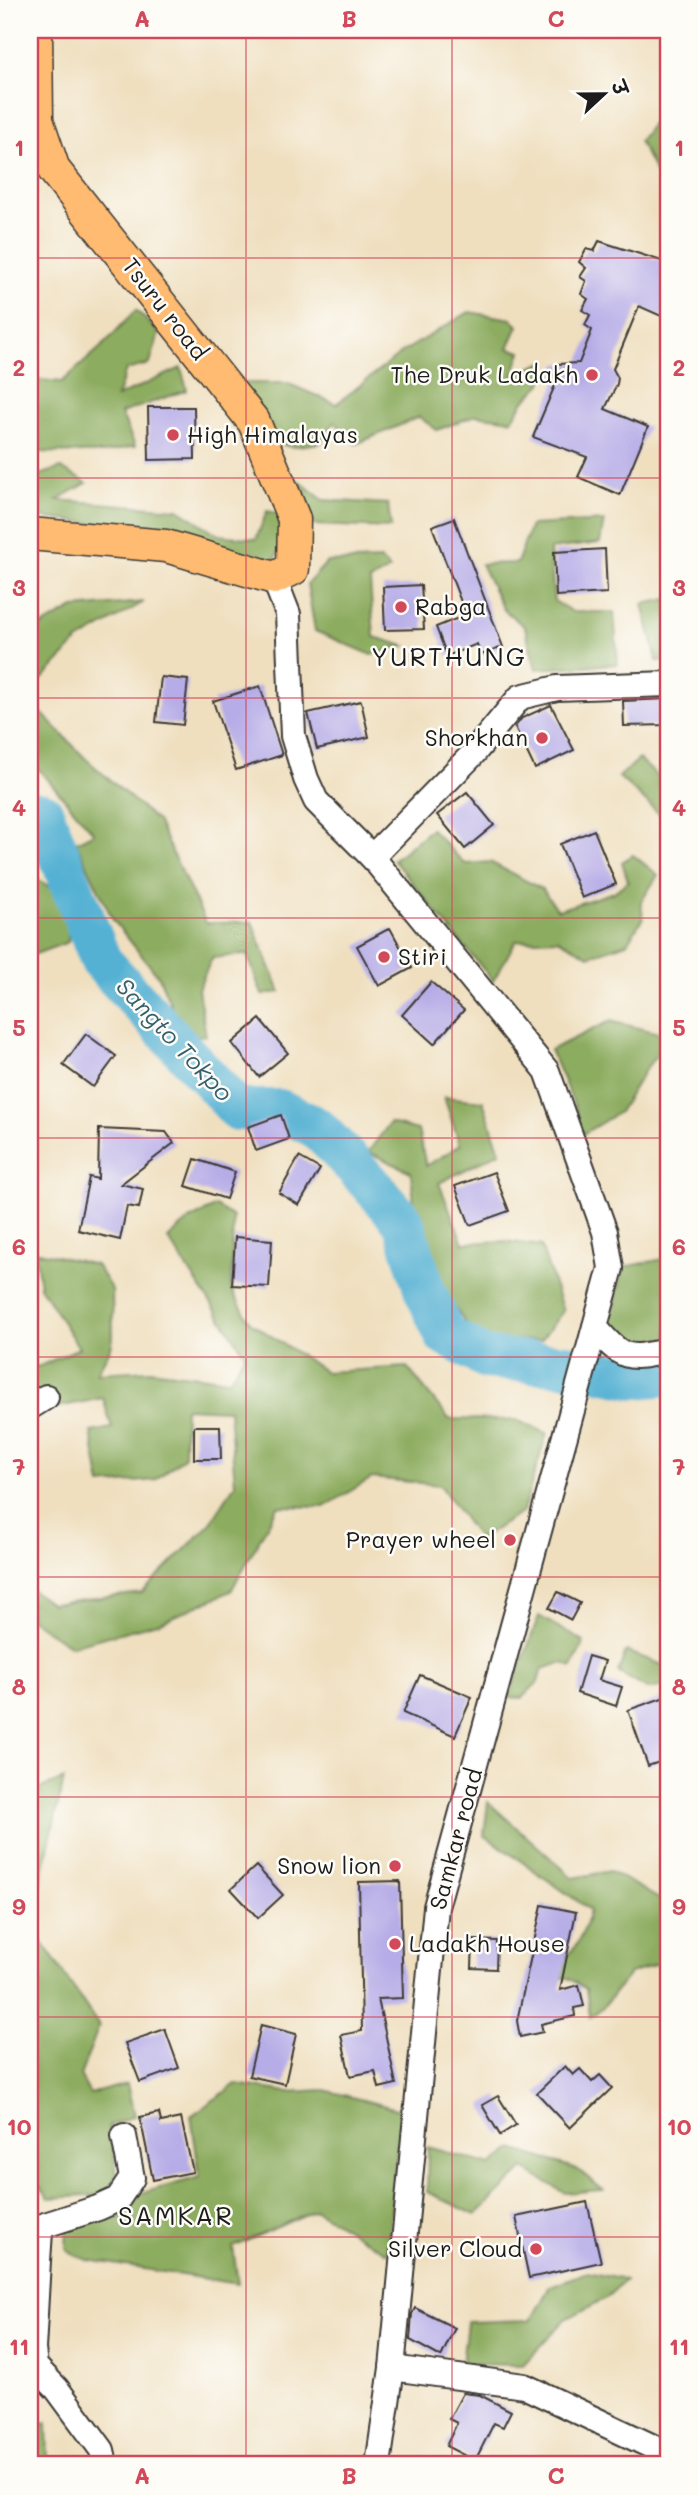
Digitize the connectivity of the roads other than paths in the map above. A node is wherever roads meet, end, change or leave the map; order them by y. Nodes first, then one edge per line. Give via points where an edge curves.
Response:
1 (36, 30) edge
2 (30, 534) edge
3 (274, 578) junction
4 (668, 684) edge
5 (372, 857) junction
6 (593, 1338) junction
7 (668, 1351) edge
8 (124, 2136) dead end
9 (392, 2368) junction
10 (668, 2454) edge
11 (105, 2465) edge
12 (378, 2465) edge

1 - 3 main road, Tsuru road via 37,120 54,170 254,422 295,519 293,569
2 - 3 main road via 166,547
3 - 5 street, Samkar road via 288,614 293,736 306,779 316,801
4 - 5 street via 557,688 520,697 472,755
5 - 6 street, Samkar road via 547,1071 605,1231 611,1268
6 - 7 street via 634,1357
6 - 9 street, Samkar road via 436,1907
8 - 11 street via 132,2178 118,2199 45,2225 40,2232 33,2349 35,2366 102,2450
9 - 10 street via 524,2386
9 - 12 street, Samkar road

